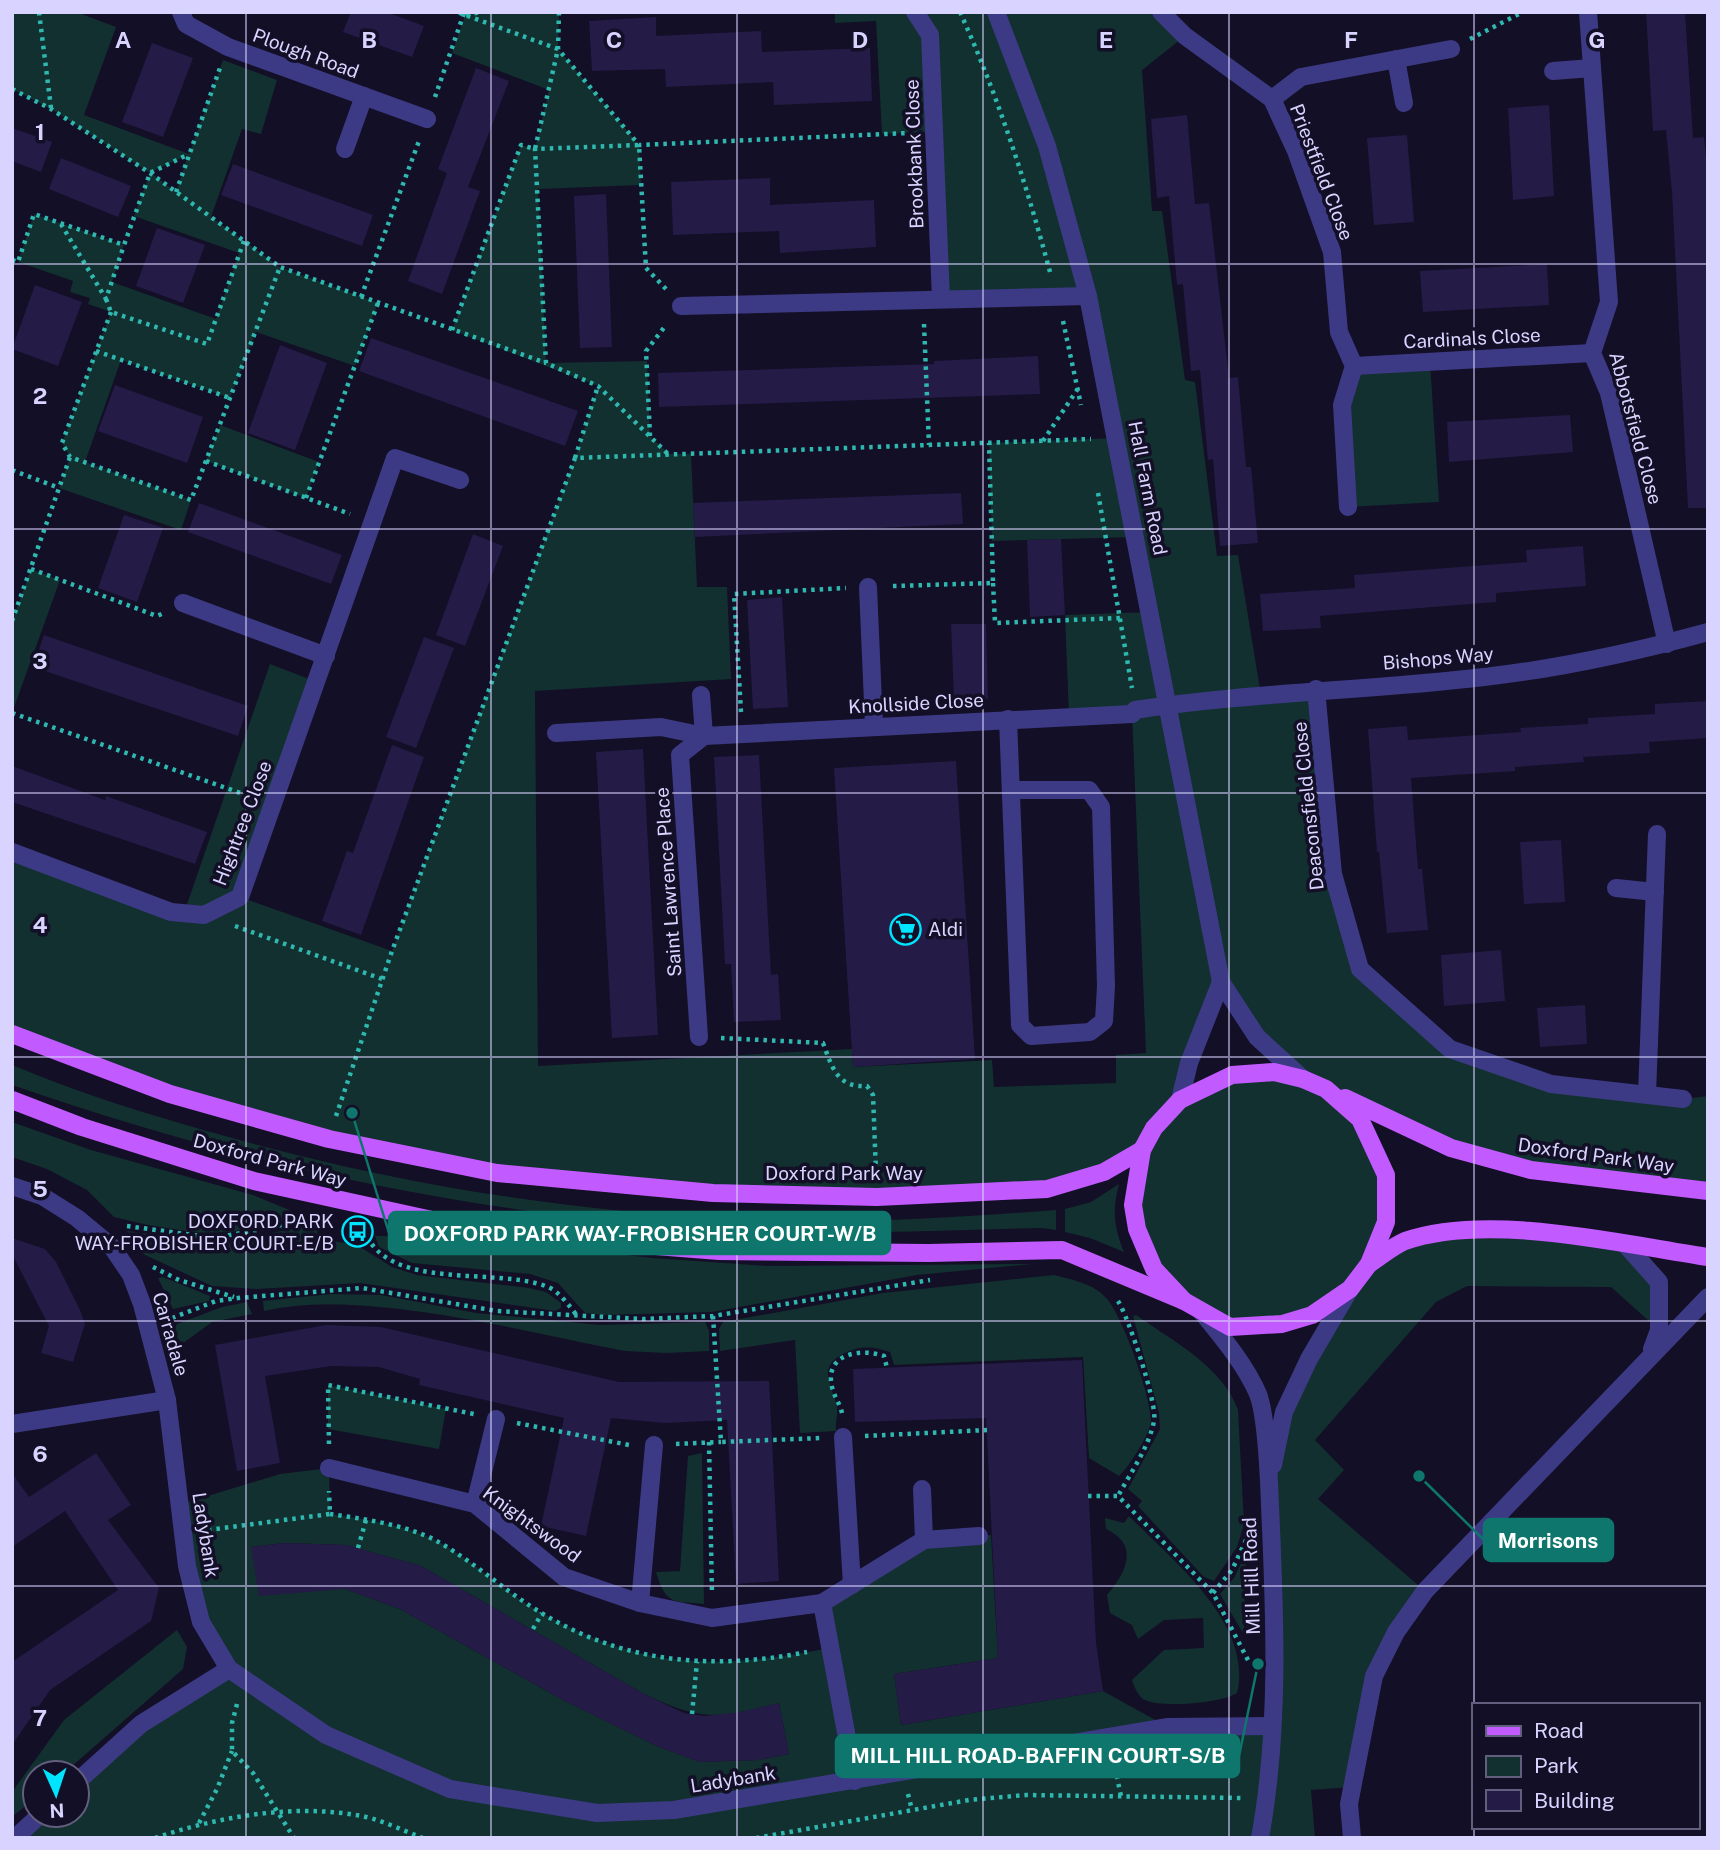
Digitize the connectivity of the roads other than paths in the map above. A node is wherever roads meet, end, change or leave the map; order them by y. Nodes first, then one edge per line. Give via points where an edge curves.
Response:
1 (181, 12) edge
2 (915, 12) edge
3 (996, 12) edge
4 (1161, 12) edge
5 (1588, 12) edge
6 (1451, 49) road end
7 (1396, 59) junction
8 (1592, 68) junction
9 (1553, 71) dead end
10 (364, 96) junction
11 (1272, 99) junction
12 (1404, 103) dead end
13 (427, 119) road end
14 (345, 149) dead end
15 (1088, 296) junction
16 (932, 299) junction
17 (681, 306) road end
18 (1592, 353) junction
19 (1354, 366) junction
20 (460, 480) dead end
21 (1348, 507) dead end
22 (868, 587) road end
23 (183, 603) road end
24 (1708, 632) edge
25 (1667, 644) junction
26 (326, 656) junction
27 (1316, 689) junction
28 (701, 695) dead end
29 (1169, 705) junction
30 (1008, 719) junction
31 (874, 726) junction
32 (556, 733) dead end
33 (704, 736) junction
34 (1011, 790) junction
35 (1657, 834) dead end
36 (12, 852) edge
37 (1616, 888) dead end
38 (1655, 892) junction
39 (1221, 982) junction
40 (12, 1034) edge
41 (699, 1037) road end
42 (1303, 1079) junction
43 (1326, 1089) junction
44 (1647, 1094) junction
45 (1684, 1099) dead end
46 (12, 1100) edge
47 (1180, 1100) junction
48 (1143, 1150) junction
49 (12, 1186) edge
50 (1708, 1191) edge
51 (1625, 1244) junction
52 (1708, 1257) edge
53 (1369, 1264) junction
54 (1350, 1289) junction
55 (1708, 1297) edge
56 (1192, 1305) junction
57 (1649, 1355) junction
58 (167, 1400) junction
59 (496, 1419) road end
60 (12, 1424) edge
61 (843, 1437) road end
62 (654, 1445) road end
63 (329, 1468) road end
64 (1270, 1479) junction
65 (922, 1489) dead end
66 (475, 1504) junction
67 (979, 1536) dead end
68 (925, 1540) junction
69 (852, 1585) junction
70 (640, 1604) junction
71 (822, 1604) junction
72 (236, 1674) junction
73 (1271, 1726) junction
74 (91, 1769) edge
75 (855, 1781) junction
76 (1260, 1838) edge
77 (1352, 1838) edge

1 - 10 street, Plough Road via 186,24 228,47
2 - 16 street, Brookbank Close via 930,35
3 - 15 street, Hall Farm Road via 1047,146
4 - 11 street, Priestfield Close via 1185,36
5 - 8 street, Abbotsfield Close
6 - 7 street, Priestfield Close
7 - 11 street, Priestfield Close via 1301,77
7 - 12 street
8 - 9 street
8 - 18 street, Abbotsfield Close via 1609,302
10 - 13 street, Plough Road
10 - 14 street
11 - 19 street, Priestfield Close via 1296,150 1332,252 1339,332
15 - 16 street
15 - 29 street, Hall Farm Road
16 - 17 street
18 - 19 street, Cardinals Close
18 - 25 street, Abbotsfield Close via 1609,393
19 - 21 street via 1342,405
20 - 26 street, Hightree Close via 395,458
22 - 31 street
23 - 26 street
24 - 25 street, Bishops Way
25 - 27 street, Bishops Way via 1485,677
26 - 36 street, Hightree Close via 240,897 204,915 171,912
27 - 29 street, Bishops Way
27 - 44 street, Deaconsfield Close via 1332,874 1360,969 1450,1049 1551,1084
28 - 33 street
29 - 30 street, Knollside Close via 1132,714
29 - 39 street, Hall Farm Road
30 - 31 street, Knollside Close
30 - 34 street
31 - 33 street, Knollside Close
32 - 33 street, Knollside Close via 661,727
33 - 41 street, Saint Lawrence Place via 680,755
34 - 34 street via 1020,1025 1031,1036 1090,1032 1104,1021 1106,986 1101,807 1089,790
35 - 38 street
37 - 38 street
38 - 44 street
39 - 42 street, Hall Farm Road via 1257,1037
39 - 47 street via 1189,1063
40 - 48 main road, Doxford Park Way via 170,1094 329,1139 497,1172 713,1193 877,1197 1047,1189 1104,1172
42 - 43 main road, Doxford Park Way
42 - 47 main road, Doxford Park Way via 1274,1072 1232,1075
43 - 50 main road, Doxford Park Way via 1451,1147 1531,1170
43 - 53 main road, Doxford Park Way via 1360,1119 1386,1175 1386,1222
44 - 45 street, Deaconsfield Close
46 - 56 main road, Doxford Park Way via 254,1181 455,1225 568,1240 719,1251 1062,1250
47 - 48 main road, Doxford Park Way via 1154,1128
48 - 56 main road, Doxford Park Way via 1133,1205 1136,1229 1154,1269
49 - 58 street, Carradale via 42,1196 112,1247 131,1275
51 - 52 main road, Doxford Park Way
51 - 53 main road, Doxford Park Way via 1554,1233 1438,1233 1403,1242
51 - 57 street via 1659,1282 1660,1330
53 - 54 main road, Doxford Park Way
54 - 56 main road, Doxford Park Way via 1312,1315 1282,1324 1230,1327
54 - 64 street, Mill Hill Road via 1284,1412
55 - 57 street
56 - 64 street, Mill Hill Road via 1230,1345 1259,1396
57 - 77 street via 1425,1591 1396,1632 1374,1676 1349,1804
58 - 60 street, Carradale
58 - 72 street, Ladybank via 182,1533 201,1622
59 - 66 street
61 - 69 street
62 - 70 street
63 - 66 street, Knightswood
64 - 73 street, Mill Hill Road via 1275,1607
65 - 68 street
66 - 70 street, Knightswood via 564,1577
67 - 68 street
68 - 69 street
69 - 71 street
70 - 71 street, Knightswood via 712,1618
71 - 75 street
72 - 74 street via 141,1724
72 - 75 street, Ladybank via 326,1735 464,1791 597,1813 674,1810
73 - 75 street, Ladybank via 1168,1727
73 - 76 street, Mill Hill Road

